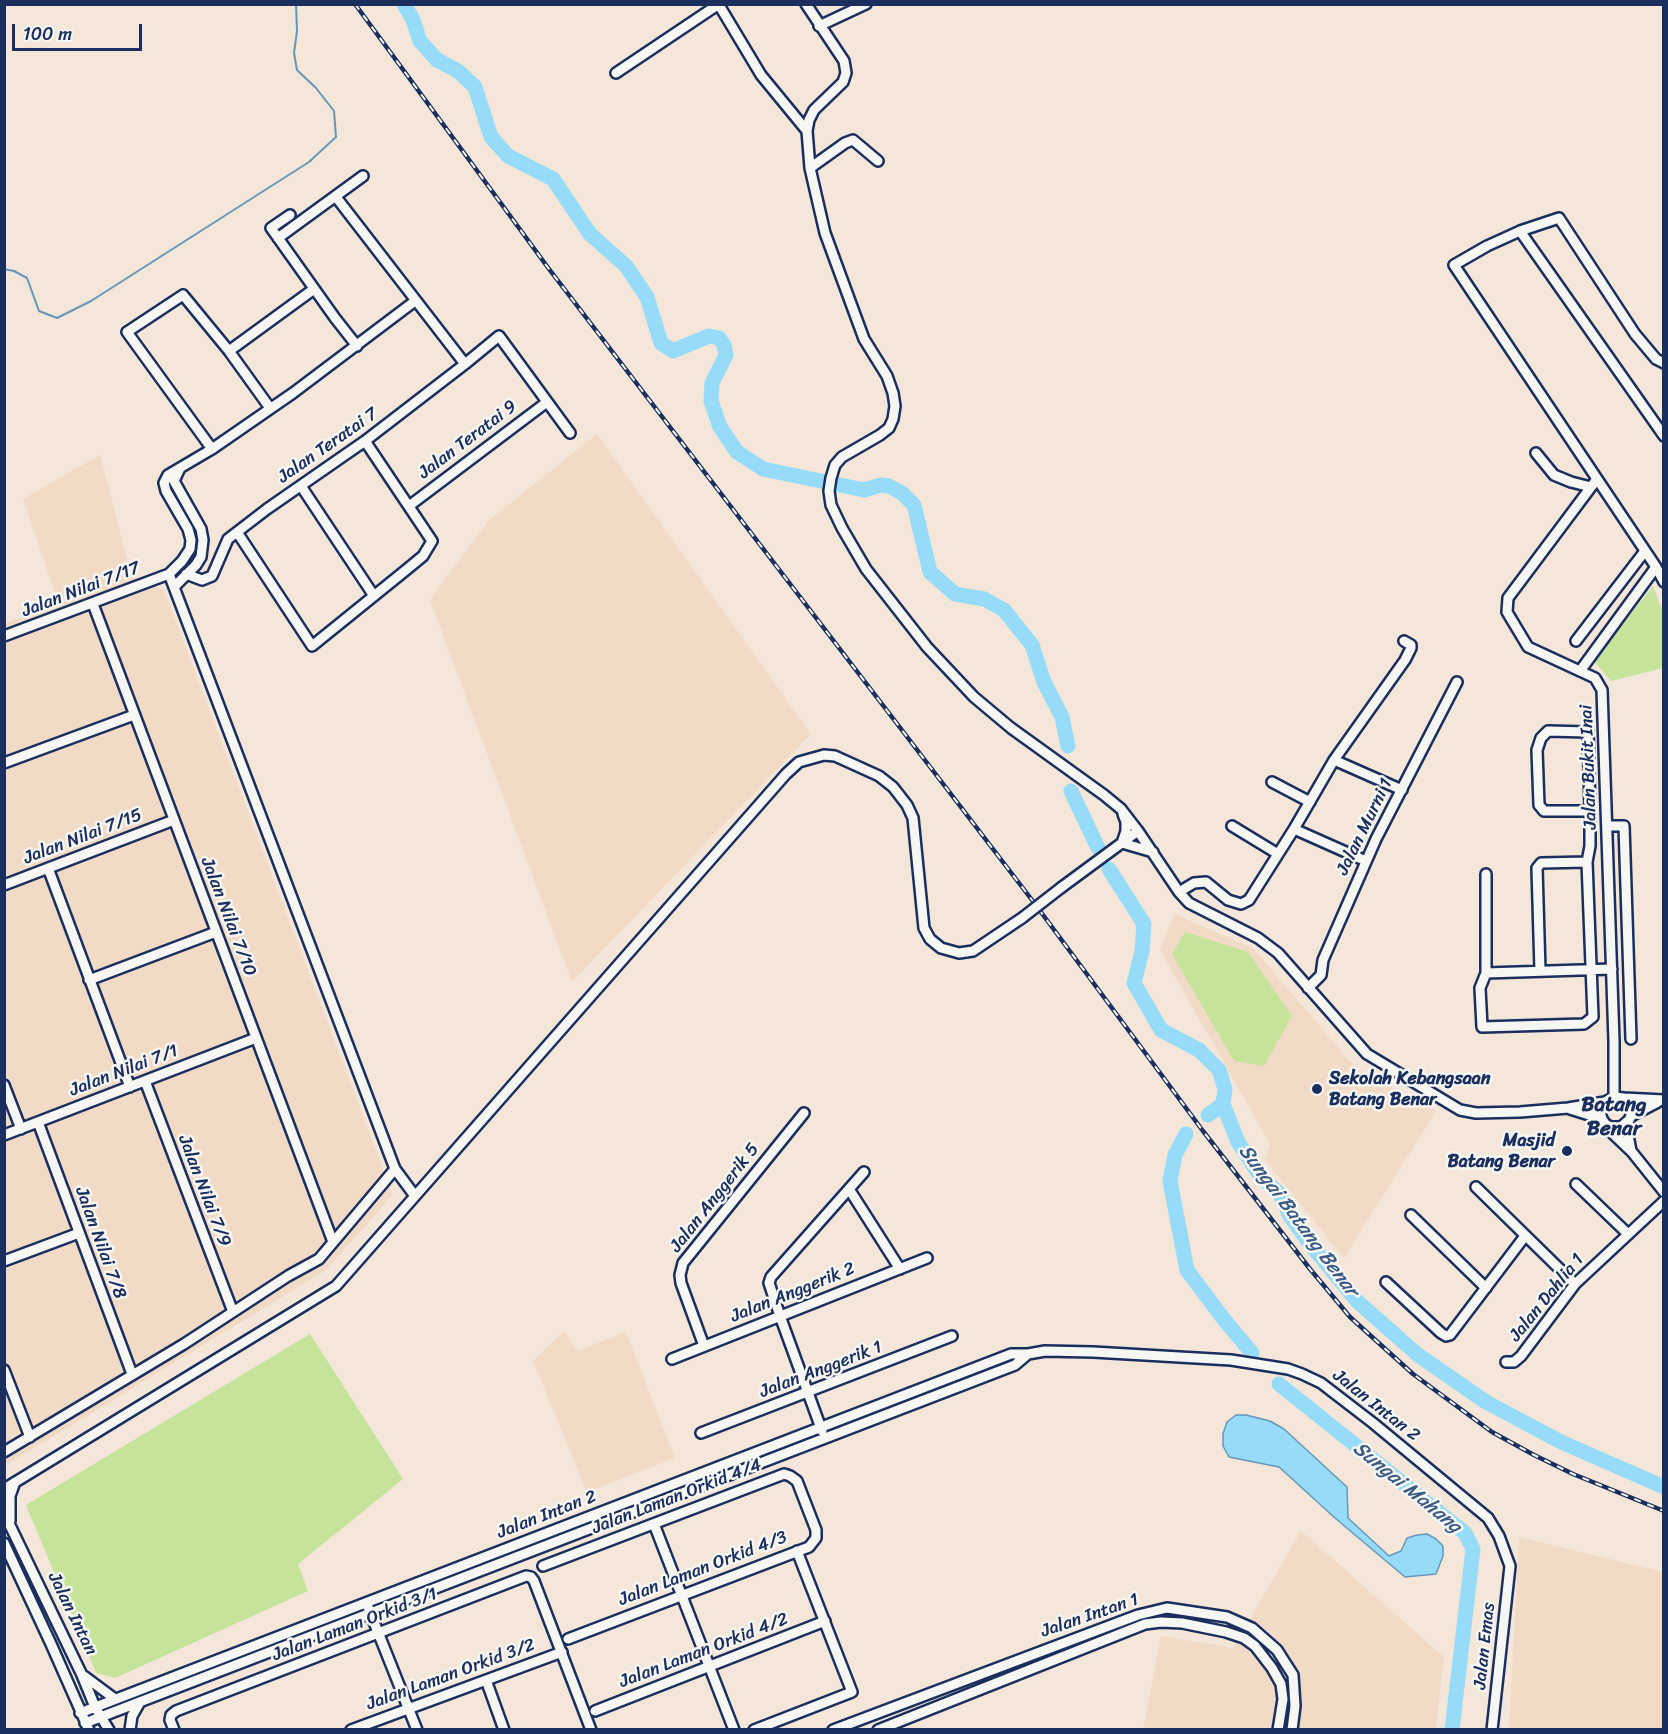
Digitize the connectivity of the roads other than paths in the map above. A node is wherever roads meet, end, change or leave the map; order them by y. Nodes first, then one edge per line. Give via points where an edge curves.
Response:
1 (806, 4) edge
2 (866, 4) edge
3 (719, 5) edge
4 (819, 26) junction
5 (616, 73) dead end
6 (807, 131) junction
7 (878, 161) dead end
8 (810, 168) junction
9 (363, 176) dead end
10 (336, 197) junction
11 (290, 215) dead end
12 (1520, 231) junction
13 (278, 238) junction
14 (314, 289) junction
15 (416, 302) junction
16 (357, 346) junction
17 (229, 351) junction
18 (1664, 363) edge
19 (465, 364) junction
20 (547, 402) junction
21 (270, 408) junction
22 (570, 433) dead end
23 (1664, 436) edge
24 (365, 441) junction
25 (212, 449) junction
26 (1536, 453) dead end
27 (180, 468) junction
28 (1594, 483) junction
29 (301, 486) junction
30 (409, 506) junction
31 (237, 532) junction
32 (1645, 551) junction
33 (1656, 567) junction
34 (169, 574) junction
35 (186, 574) junction
36 (1664, 582) edge
37 (174, 587) junction
38 (374, 596) junction
39 (93, 604) junction
40 (4, 636) edge
41 (1404, 641) dead end
42 (1576, 641) dead end
43 (1580, 671) junction
44 (1457, 682) dead end
45 (134, 715) junction
46 (1334, 760) junction
47 (4, 763) edge
48 (1272, 782) dead end
49 (1402, 790) junction
50 (1310, 802) junction
51 (1121, 809) junction
52 (1590, 811) junction
53 (174, 820) junction
54 (1232, 826) dead end
55 (1607, 826) junction
56 (1294, 829) junction
57 (1138, 831) junction
58 (1122, 843) junction
59 (1153, 852) junction
60 (1278, 854) junction
61 (1366, 861) junction
62 (1587, 862) junction
63 (48, 868) junction
64 (1486, 874) dead end
65 (4, 885) edge
66 (1179, 892) junction
67 (216, 932) junction
68 (1592, 969) junction
69 (1612, 969) junction
70 (1540, 971) junction
71 (1486, 973) junction
72 (90, 980) junction
73 (1308, 988) junction
74 (256, 1038) junction
75 (1631, 1039) dead end
76 (145, 1081) junction
77 (4, 1085) edge
78 (130, 1087) junction
79 (1619, 1098) junction
80 (1662, 1100) edge
81 (1605, 1102) junction
82 (1568, 1108) junction
83 (804, 1113) dead end
84 (1628, 1120) junction
85 (38, 1122) junction
86 (1604, 1122) junction
87 (21, 1129) junction
88 (4, 1135) edge
89 (1632, 1152) junction
90 (395, 1169) junction
91 (864, 1172) dead end
92 (1576, 1184) dead end
93 (1476, 1187) dead end
94 (849, 1189) junction
95 (1664, 1192) edge
96 (415, 1196) junction
97 (1664, 1201) edge
98 (1411, 1215) dead end
99 (79, 1233) junction
100 (1628, 1234) junction
101 (1525, 1236) junction
102 (333, 1242) junction
103 (927, 1258) dead end
104 (4, 1262) edge
105 (900, 1269) junction
106 (1386, 1282) dead end
107 (1575, 1284) junction
108 (1486, 1288) junction
109 (233, 1312) junction
110 (780, 1316) junction
111 (952, 1336) dead end
112 (704, 1346) junction
113 (1028, 1354) junction
114 (672, 1359) dead end
115 (1506, 1362) dead end
116 (4, 1370) edge
117 (132, 1374) junction
118 (808, 1392) junction
119 (821, 1428) junction
120 (701, 1433) dead end
121 (30, 1437) junction
122 (825, 1439) junction
123 (4, 1452) edge
124 (15, 1482) junction
125 (4, 1489) edge
126 (806, 1506) joint
127 (4, 1513) edge
128 (10, 1524) junction
129 (654, 1524) junction
130 (4, 1543) edge
131 (797, 1551) junction
132 (543, 1566) dead end
133 (1510, 1566) joint
134 (681, 1595) junction
135 (366, 1602) junction
136 (370, 1612) junction
137 (825, 1622) junction
138 (378, 1633) junction
139 (568, 1639) dead end
140 (562, 1653) junction
141 (709, 1666) junction
142 (82, 1675) junction
143 (486, 1680) junction
144 (115, 1699) junction
145 (140, 1702) junction
146 (95, 1707) junction
147 (409, 1708) junction
148 (596, 1711) dead end
149 (80, 1713) junction
150 (101, 1717) junction
151 (87, 1726) edge
152 (850, 1726) edge
153 (109, 1730) edge
154 (130, 1730) edge
155 (174, 1730) edge
156 (351, 1730) edge
157 (417, 1730) edge
158 (504, 1730) edge
159 (591, 1730) edge
160 (734, 1730) edge
161 (754, 1730) edge
162 (833, 1730) edge
163 (879, 1730) edge
164 (1278, 1730) edge
165 (1292, 1730) edge
166 (1492, 1730) edge

1 - 4 street
2 - 4 street
3 - 5 street
3 - 6 street via 761,75
4 - 6 street via 844,61 846,73 843,82 814,110
6 - 8 street
7 - 8 street via 853,140
8 - 51 street via 825,233 864,339 887,376 895,406 889,428 835,465 829,491 831,505 866,569 964,688
9 - 10 street
10 - 13 street
10 - 15 street
11 - 13 street via 271,228
12 - 18 street via 1559,218 1635,334
12 - 23 street
12 - 28 street via 1454,266
13 - 14 street
14 - 16 street
14 - 17 street
15 - 16 street
15 - 19 street
16 - 21 street
17 - 21 street
17 - 25 street via 183,295 127,332
19 - 20 street, Jalan Teratai 7 via 499,336
19 - 24 street, Jalan Teratai 7
20 - 22 street
20 - 30 street, Jalan Teratai 9
21 - 25 street
24 - 29 street, Jalan Teratai 7
24 - 30 street
25 - 27 street
26 - 28 street via 1554,475 1571,482
27 - 34 street via 168,475 164,483 191,540 190,549
27 - 35 street via 174,481 203,540 201,557
28 - 32 street
28 - 43 street, Jalan Bukit Inai via 1508,598 1507,612 1528,647
29 - 31 street, Jalan Teratai 7
29 - 38 street
30 - 38 street via 432,540 423,556
31 - 35 street, Jalan Teratai 7 via 228,538 212,576 202,580
31 - 38 street via 312,645
32 - 33 street
32 - 42 street
33 - 36 street
33 - 43 street
34 - 37 street
34 - 39 street, Jalan Nilai 7/17
35 - 37 street
37 - 90 street
39 - 40 street, Jalan Nilai 7/17
39 - 45 street, Jalan Nilai 7/10
41 - 46 street via 1411,645 1405,660
43 - 55 street, Jalan Bukit Inai via 1595,678 1602,690
44 - 49 street, Jalan Murni 1
45 - 47 street
45 - 53 street, Jalan Nilai 7/10
46 - 49 street
46 - 50 street
48 - 50 street
49 - 61 street, Jalan Murni 1
50 - 56 street
51 - 57 street
51 - 58 street via 1126,822
52 - 52 street via 1544,811 1539,805 1537,750 1548,731 1588,732
52 - 62 street
53 - 63 street, Jalan Nilai 7/15
53 - 67 street, Jalan Nilai 7/10
54 - 60 street
55 - 69 street, Jalan Bukit Inai
55 - 75 street via 1624,826
56 - 60 street
56 - 61 street
57 - 58 street
57 - 59 street
58 - 59 street
58 - 96 street, bridge via 973,951 958,953 941,948 924,928 913,818 893,787 879,776 835,756 824,754 799,762
59 - 66 street
60 - 66 street via 1249,900 1228,900 1206,882
61 - 73 street, Jalan Murni 1 via 1323,960 1321,975
62 - 68 street
62 - 70 street via 1541,863 1538,868
63 - 65 street, Jalan Nilai 7/15
63 - 72 street
64 - 71 street
66 - 73 street via 1190,903 1258,938 1278,953
67 - 72 street
67 - 74 street, Jalan Nilai 7/10
68 - 69 street
68 - 70 street
68 - 71 street via 1593,1017 1579,1025 1482,1027 1480,988
69 - 79 street, Jalan Bukit Inai
70 - 71 street
72 - 78 street
73 - 82 street via 1367,1054 1460,1110 1492,1113
74 - 76 street, Jalan Nilai 7/1
74 - 102 street, Jalan Nilai 7/10
76 - 78 street, Jalan Nilai 7/1
76 - 109 street, Jalan Nilai 7/9
77 - 87 street
78 - 85 street, Jalan Nilai 7/1
79 - 80 street
79 - 81 street
79 - 84 street via 1630,1107
80 - 84 street
81 - 82 street
81 - 86 street via 1600,1111
82 - 86 street
83 - 112 street, Jalan Anggerik 5 via 683,1263 681,1283
84 - 86 street via 1616,1128
84 - 89 street
85 - 87 street, Jalan Nilai 7/1
85 - 99 street, Jalan Nilai 7/8
86 - 89 street
87 - 88 street, Jalan Nilai 7/1
89 - 95 street
90 - 96 street
90 - 102 street
91 - 94 street
92 - 100 street
93 - 101 street
94 - 105 street
94 - 110 street via 771,1277 769,1283
96 - 124 street via 336,1286
97 - 100 street, Jalan Dahlia 1
98 - 108 street
99 - 104 street
99 - 117 street, Jalan Nilai 7/8
100 - 107 street, Jalan Dahlia 1
101 - 107 street
101 - 108 street
102 - 109 street via 319,1259
103 - 105 street, Jalan Anggerik 2
105 - 110 street, Jalan Anggerik 2
106 - 108 street via 1446,1336
107 - 115 street, Jalan Dahlia 1 via 1521,1356
109 - 117 street
110 - 112 street, Jalan Anggerik 2
110 - 118 street
111 - 118 street, Jalan Anggerik 1
112 - 114 street, Jalan Anggerik 2
113 - 119 street, Jalan Intan 2 via 1011,1354
113 - 122 street, Jalan Intan 2 via 1015,1365
113 - 133 street, Jalan Intan 2 via 1093,1352 1231,1360 1302,1374 1321,1383 1373,1423 1488,1518
116 - 121 street
117 - 121 street
118 - 119 street
118 - 120 street, Jalan Anggerik 1
119 - 122 street
119 - 135 street, Jalan Intan 2
121 - 123 street
122 - 136 street, Jalan Intan 2
124 - 125 street
124 - 128 street via 10,1496
126 - 129 street, Jalan Laman Orkid 4/4 via 796,1481 784,1474
126 - 131 street, Jalan Laman Orkid 4/3 via 816,1538 809,1547
127 - 128 street, Jalan Intan
128 - 142 street, Jalan Intan
129 - 132 street, Jalan Laman Orkid 4/4
129 - 134 street
130 - 149 street, Jalan Intan
131 - 134 street, Jalan Laman Orkid 4/3
131 - 137 street
133 - 166 street, Jalan Emas
134 - 139 street, Jalan Laman Orkid 4/3
134 - 141 street
135 - 136 street
135 - 144 street, Jalan Intan 2
136 - 138 street
136 - 145 street, Jalan Intan 2
137 - 141 street, Jalan Laman Orkid 4/2
137 - 161 street via 852,1692
138 - 140 street, Jalan Laman Orkid 3/1 via 526,1576 534,1581
138 - 147 street
138 - 155 street, Jalan Laman Orkid 3/1 via 176,1711 170,1720
140 - 143 street, Jalan Laman Orkid 3/2
140 - 159 street
141 - 148 street, Jalan Laman Orkid 4/2
141 - 160 street
142 - 144 street
142 - 146 street, Jalan Intan
143 - 147 street, Jalan Laman Orkid 3/2
143 - 158 street
144 - 146 street, Jalan Intan 2
145 - 150 street, Jalan Intan 2
145 - 154 street
146 - 149 street, Jalan Intan 2
146 - 150 street, Jalan Intan
147 - 156 street, Jalan Laman Orkid 3/2
147 - 157 street
149 - 151 street, Jalan Intan
150 - 151 street, Jalan Intan 2
150 - 153 street, Jalan Intan
152 - 162 street, Jalan Intan 1
152 - 165 street, Jalan Intan 1 via 1138,1615 1167,1608 1227,1617 1252,1628 1277,1650 1293,1675
163 - 164 street, Jalan Intan 1 via 1145,1624 1161,1622 1226,1632 1256,1646 1281,1684

